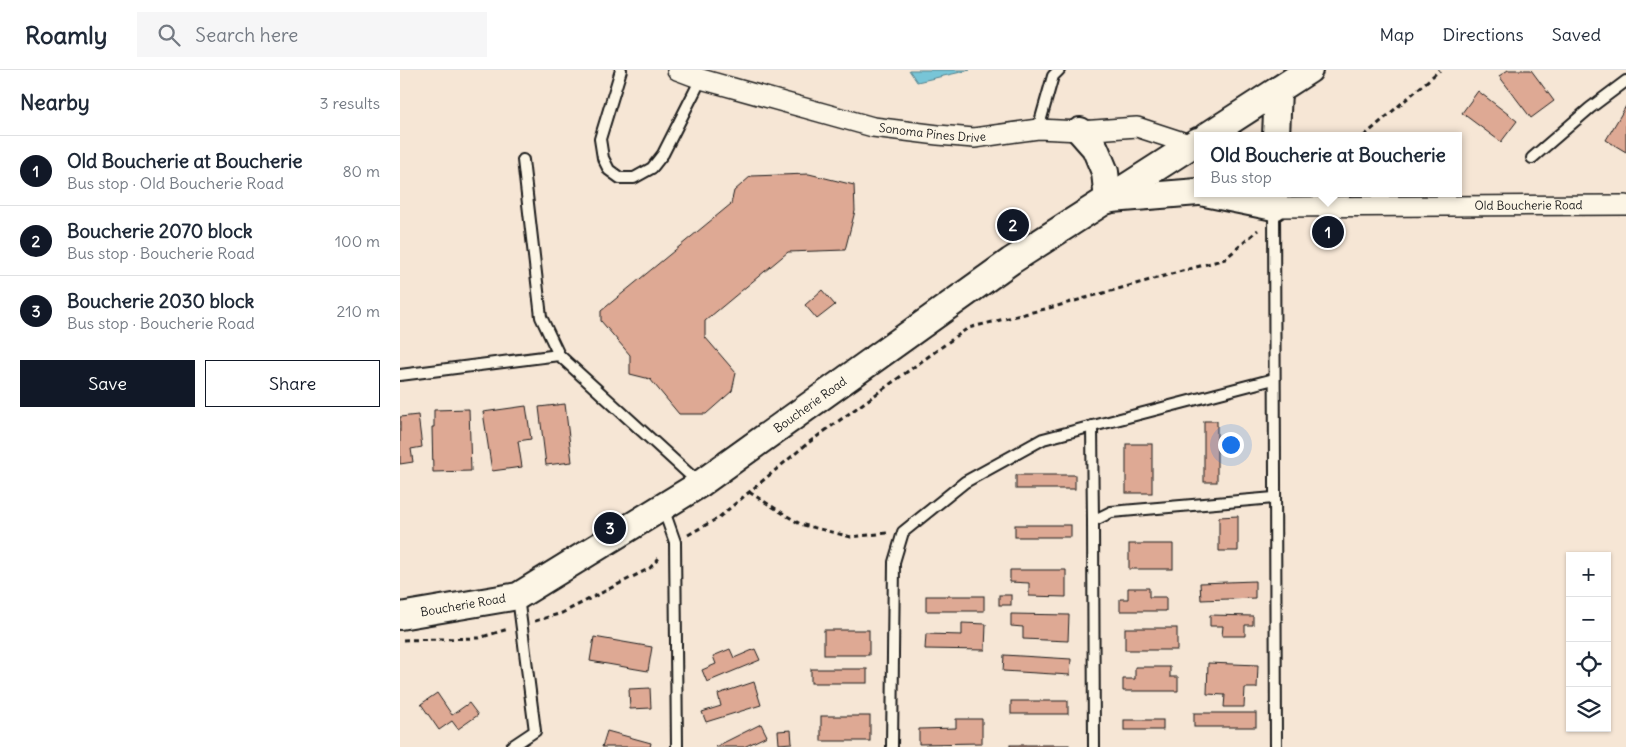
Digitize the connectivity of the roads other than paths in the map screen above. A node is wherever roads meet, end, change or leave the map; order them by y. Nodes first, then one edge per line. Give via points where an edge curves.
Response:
1 (621, 70) edge
2 (677, 70) edge
3 (1059, 70) edge
4 (1309, 70) edge
5 (701, 79) junction
6 (1626, 81) edge
7 (1278, 90) junction
8 (1038, 130) junction
9 (1080, 131) junction
10 (1215, 132) edge
11 (1276, 132) edge
12 (1194, 142) edge
13 (1194, 146) edge
14 (1532, 158) dead end
15 (523, 160) dead end
16 (1194, 192) edge
17 (1255, 197) edge
18 (1268, 198) edge
19 (1108, 200) junction
20 (1626, 205) edge
21 (560, 355) junction
22 (400, 375) edge
23 (1274, 379) junction
24 (1092, 426) junction
25 (700, 484) junction
26 (1274, 498) junction
27 (662, 507) junction
28 (1093, 521) junction
29 (518, 596) junction
30 (400, 616) edge
31 (511, 747) edge
32 (677, 747) edge
33 (892, 747) edge
34 (1094, 747) edge
35 (1276, 747) edge

1 - 5 lane via 600,139 602,158 609,170 620,178 642,175 658,161
2 - 5 street, Sonoma Pines Drive
3 - 8 lane via 1053,76
4 - 7 main road, Boucherie Road
5 - 8 street, Sonoma Pines Drive via 873,128 974,138
6 - 14 lane
7 - 10 main road, Boucherie Road
7 - 11 main road
8 - 9 street, Sonoma Pines Drive
9 - 12 street, Sonoma Pines Drive via 1137,128
9 - 19 main road via 1095,148 1105,172
13 - 19 main road, Boucherie Road
15 - 21 lane via 542,317
16 - 19 main road
17 - 18 main road
18 - 20 street, Old Boucherie Road
18 - 23 lane
19 - 25 main road, Boucherie Road via 1011,261
21 - 22 lane
21 - 25 lane
23 - 24 lane
23 - 26 lane
24 - 28 lane
24 - 33 lane via 1043,439 965,482 903,532 894,562
25 - 27 main road, Boucherie Road
26 - 28 lane via 1111,512
26 - 35 lane
27 - 29 main road, Boucherie Road
27 - 32 lane via 675,542
28 - 34 lane
29 - 30 main road, Boucherie Road
29 - 31 lane via 535,731

